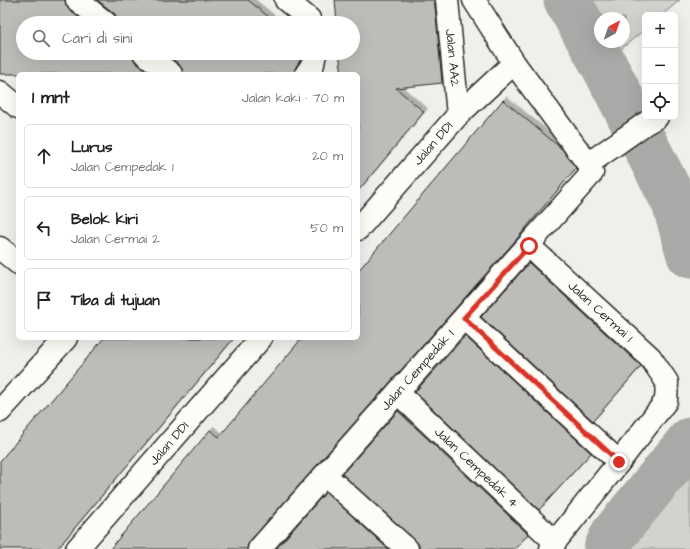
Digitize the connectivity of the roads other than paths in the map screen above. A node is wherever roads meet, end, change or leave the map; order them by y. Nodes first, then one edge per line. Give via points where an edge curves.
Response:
1 (77, 0) edge
2 (286, 0) edge
3 (447, 0) edge
4 (474, 0) edge
5 (308, 14) edge
6 (97, 16) edge
7 (153, 60) edge
8 (314, 60) edge
9 (514, 63) junction
10 (168, 72) edge
11 (307, 72) edge
12 (0, 92) edge
13 (16, 105) edge
14 (458, 115) junction
15 (652, 120) edge
16 (594, 163) junction
17 (360, 226) edge
18 (529, 246) junction
19 (0, 248) edge
20 (16, 261) edge
21 (464, 318) junction
22 (64, 340) edge
23 (259, 340) edge
24 (398, 393) junction
25 (0, 410) edge
26 (619, 462) junction
27 (325, 475) junction
28 (553, 546) edge
29 (77, 549) edge
30 (260, 549) edge
31 (407, 549) edge

1 - 6 street
2 - 5 street
3 - 14 street, Jalan AA2
4 - 9 street
7 - 10 street
8 - 11 street
9 - 14 street, Jalan DD1
9 - 16 street
12 - 13 street
14 - 17 street, Jalan DD1
15 - 16 street, Jalan Cempedak 1
16 - 18 street, Jalan Cempedak 1
18 - 21 street, Jalan Cempedak 1
18 - 26 street, Jalan Cermai 1 via 650,357 667,382 666,402
19 - 20 street
21 - 24 street, Jalan Cempedak 1
21 - 26 street
22 - 25 street
23 - 29 street, Jalan DD1
24 - 27 street, Jalan Cempedak 1
24 - 28 street, Jalan Cempedak 4
26 - 28 street
27 - 30 street, Jalan Cempedak 1
27 - 31 street

